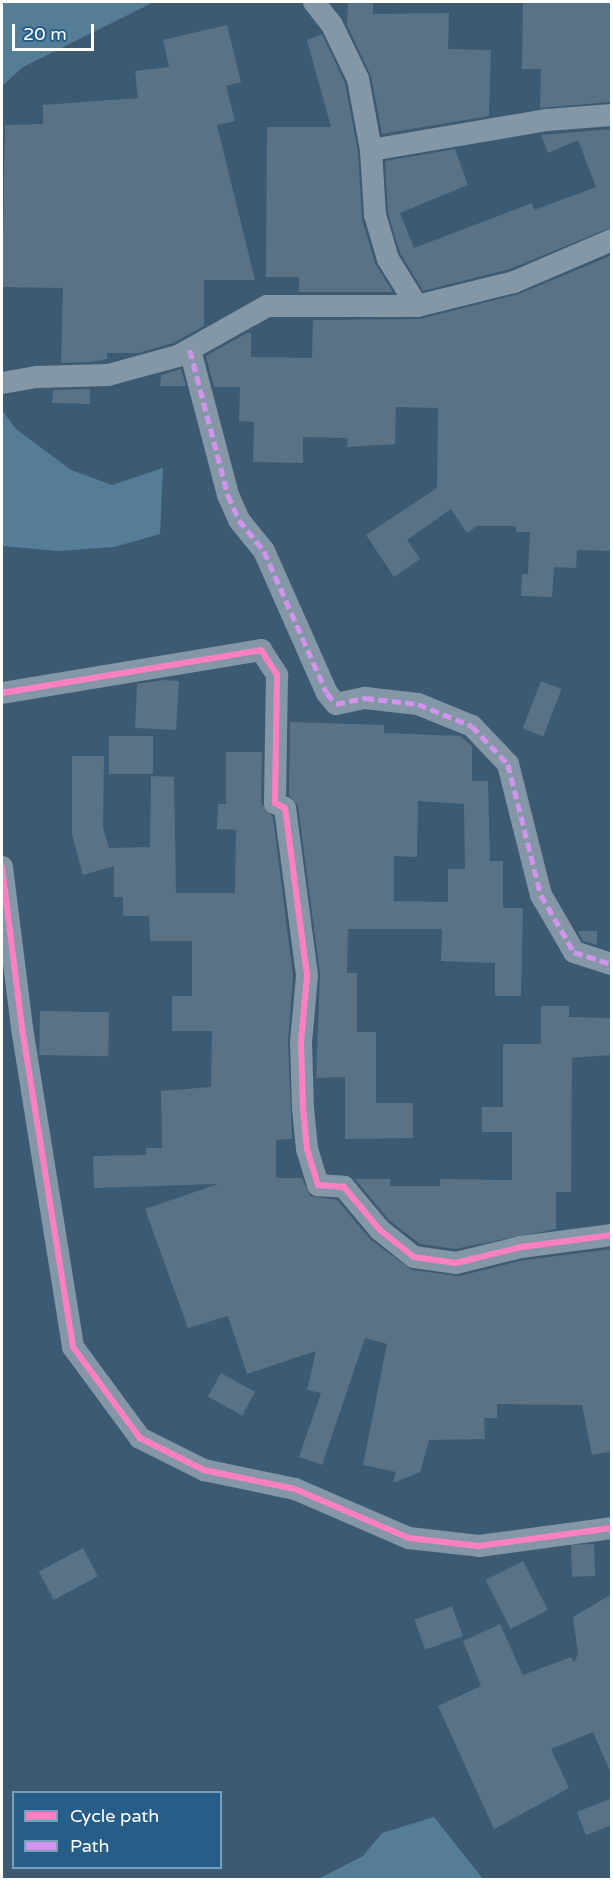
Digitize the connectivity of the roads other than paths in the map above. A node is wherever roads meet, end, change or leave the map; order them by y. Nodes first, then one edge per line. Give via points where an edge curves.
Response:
1 (314, 2) edge
2 (612, 115) edge
3 (371, 150) junction
4 (612, 240) edge
5 (417, 306) junction
6 (189, 350) junction
7 (2, 383) edge
8 (2, 693) edge
9 (2, 867) edge
10 (612, 964) edge
11 (612, 1235) edge
12 (612, 1528) edge

1 - 3 street via 332,25 358,79
2 - 3 street via 547,120
3 - 5 street via 375,215 388,259
4 - 5 street via 514,282
5 - 6 street via 267,306
6 - 7 street via 108,375 37,376
6 - 10 street via 228,495 239,520 264,551 327,693 336,704 364,698 418,704 472,726 508,764 541,895 574,952
8 - 11 street via 261,650 277,675 275,802 285,808 306,976 301,1042 303,1108 307,1149 318,1185 344,1187 380,1230 414,1257 456,1263 521,1247
9 - 12 street via 22,1028 73,1347 140,1438 204,1470 295,1489 410,1538 479,1546

